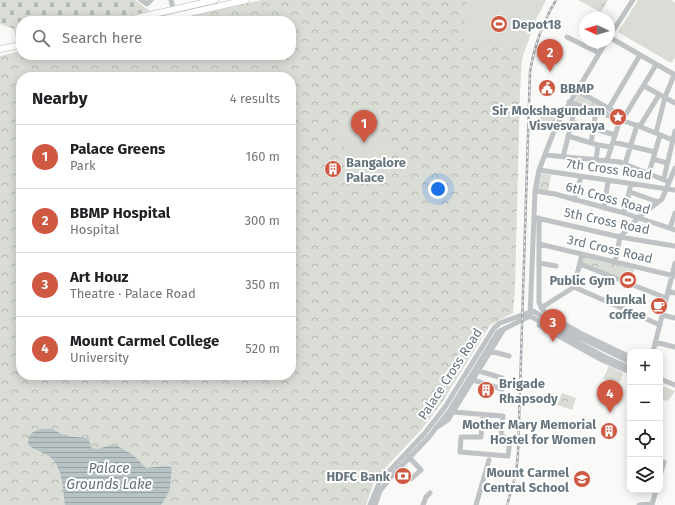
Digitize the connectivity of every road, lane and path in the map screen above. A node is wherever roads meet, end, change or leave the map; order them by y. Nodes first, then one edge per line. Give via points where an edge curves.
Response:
1 (141, 0) edge
2 (151, 0) edge
3 (171, 0) edge
4 (174, 0) edge
5 (215, 0) edge
6 (246, 0) edge
7 (632, 0) edge
8 (175, 9) junction
9 (145, 16) edge
10 (177, 16) joint
11 (615, 27) edge
12 (567, 37) dead end
13 (615, 40) edge
14 (16, 46) edge
15 (602, 48) edge
16 (16, 49) edge
17 (0, 51) edge
18 (599, 53) junction
19 (640, 55) junction
20 (656, 65) junction
21 (674, 75) edge
22 (644, 86) junction
23 (576, 90) junction
24 (662, 96) junction
25 (569, 102) junction
26 (675, 103) edge
27 (576, 105) junction
28 (609, 108) junction
29 (596, 111) junction
30 (622, 119) junction
31 (572, 122) junction
32 (639, 126) junction
33 (593, 128) junction
34 (675, 131) edge
35 (658, 134) junction
36 (615, 135) junction
37 (568, 136) junction
38 (674, 140) edge
39 (591, 144) junction
40 (612, 144) junction
41 (598, 145) junction
42 (630, 147) junction
43 (655, 152) junction
44 (545, 155) junction
45 (563, 157) junction
46 (596, 159) junction
47 (653, 159) junction
48 (607, 160) junction
49 (667, 163) junction
50 (625, 164) junction
51 (675, 169) edge
52 (539, 170) junction
53 (649, 173) junction
54 (581, 177) junction
55 (667, 180) junction
56 (608, 181) junction
57 (631, 184) junction
58 (667, 188) junction
59 (675, 190) edge
60 (535, 191) junction
61 (630, 192) junction
62 (574, 200) junction
63 (658, 202) junction
64 (604, 208) junction
65 (624, 213) junction
66 (675, 213) edge
67 (536, 218) junction
68 (639, 218) junction
69 (672, 229) edge
70 (620, 237) junction
71 (539, 244) junction
72 (675, 246) edge
73 (582, 254) junction
74 (616, 262) junction
75 (539, 263) junction
76 (675, 263) edge
77 (580, 264) junction
78 (556, 266) dead end
79 (673, 275) edge
80 (574, 287) junction
81 (668, 292) junction
82 (675, 293) edge
83 (666, 298) junction
84 (541, 308) junction
85 (531, 314) junction
86 (662, 315) junction
87 (675, 318) edge
88 (511, 323) junction
89 (539, 325) dead end
90 (660, 325) junction
91 (504, 329) dead end
92 (656, 342) junction
93 (675, 347) edge
94 (654, 349) edge
95 (490, 351) junction
96 (509, 356) dead end
97 (627, 356) edge
98 (627, 361) edge
99 (627, 367) edge
100 (479, 371) junction
101 (627, 371) edge
102 (502, 378) dead end
103 (473, 380) junction
104 (663, 380) edge
105 (675, 384) edge
106 (502, 389) dead end
107 (453, 412) junction
108 (483, 415) junction
109 (435, 429) junction
110 (427, 435) junction
111 (409, 457) junction
112 (489, 460) dead end
113 (664, 462) dead end
114 (663, 466) edge
115 (399, 468) junction
116 (430, 493) dead end
117 (655, 493) edge
118 (652, 504) edge
119 (371, 505) edge
120 (375, 505) edge
121 (423, 505) edge
122 (476, 505) edge
123 (640, 505) edge

1 - 2 street via 147,4
3 - 8 street
4 - 8 street
5 - 8 main road
6 - 10 main road
7 - 11 street
8 - 9 main road
8 - 10 street
12 - 18 street
13 - 19 street
14 - 17 main road
15 - 18 street
16 - 17 main road
18 - 23 street
19 - 20 street
19 - 28 street
20 - 21 street
20 - 22 street
21 - 24 street
22 - 24 street
22 - 30 street
23 - 25 street
23 - 28 street
24 - 26 street
24 - 32 street
24 - 35 street
25 - 27 street
25 - 44 street
27 - 29 street
27 - 31 street
28 - 30 street
29 - 30 street
29 - 33 street
30 - 32 street
30 - 36 street
31 - 33 street
31 - 37 street
32 - 35 street
32 - 42 street
33 - 36 street
33 - 39 street
34 - 38 street
35 - 38 street
35 - 43 street
36 - 40 street
37 - 39 street
37 - 45 street
38 - 49 street
39 - 41 street
40 - 41 street
40 - 42 street
40 - 48 street
41 - 46 street
42 - 43 street
42 - 50 street
43 - 47 street
44 - 45 street
44 - 52 street
45 - 46 street
46 - 48 street
47 - 49 street
47 - 53 street
48 - 50 street
49 - 55 street
50 - 53 street
51 - 55 street
52 - 54 street, 7th Cross Road
52 - 60 street
53 - 55 street
54 - 56 street, 7th Cross Road
54 - 62 street
55 - 58 street
56 - 57 street, 7th Cross Road
56 - 64 street
57 - 58 street, 7th Cross Road
57 - 61 street
58 - 59 street, 7th Cross Road
58 - 63 street
60 - 62 street, 6th Cross Road
60 - 67 street
61 - 63 street
61 - 65 street
62 - 64 street, 6th Cross Road
63 - 68 street
64 - 65 street, 6th Cross Road
65 - 68 street, 6th Cross Road
66 - 69 street
67 - 70 street, 5th Cross Road
67 - 71 street
67 - 85 street
68 - 69 street, 6th Cross Road
68 - 70 street
70 - 72 street, 5th Cross Road
70 - 74 street
71 - 73 street, 3rd Cross Road
71 - 75 street
73 - 74 street, 3rd Cross Road
73 - 77 street
74 - 79 street, 3rd Cross Road
75 - 78 street
75 - 84 street
76 - 79 street
77 - 80 street
77 - 83 street
79 - 81 street
80 - 84 street
80 - 90 street
81 - 82 street
81 - 83 street
83 - 86 street
84 - 97 street via 580,333
85 - 88 street
85 - 98 street
85 - 99 street via 605,357
86 - 87 street
86 - 90 street
88 - 109 street, Palace Cross Road via 494,337 450,410
88 - 110 street, Palace Cross Road via 494,328
89 - 101 street via 602,360
90 - 92 street
91 - 95 street
92 - 93 street
92 - 94 street
95 - 96 street
95 - 100 street
100 - 102 street
100 - 103 street
103 - 106 street
103 - 107 street
104 - 105 street
107 - 108 street
107 - 109 street via 448,420
108 - 108 street via 503,416 501,434 510,440 508,456 460,452 461,436 481,437
109 - 110 street, Palace Cross Road
110 - 111 street, Palace Cross Road
110 - 119 street, Palace Cross Road via 380,481
111 - 115 street, Palace Cross Road
111 - 115 street via 421,470 411,479
112 - 122 street
113 - 114 street
115 - 120 street, Palace Cross Road via 384,484
116 - 121 street
117 - 118 street
118 - 123 street

